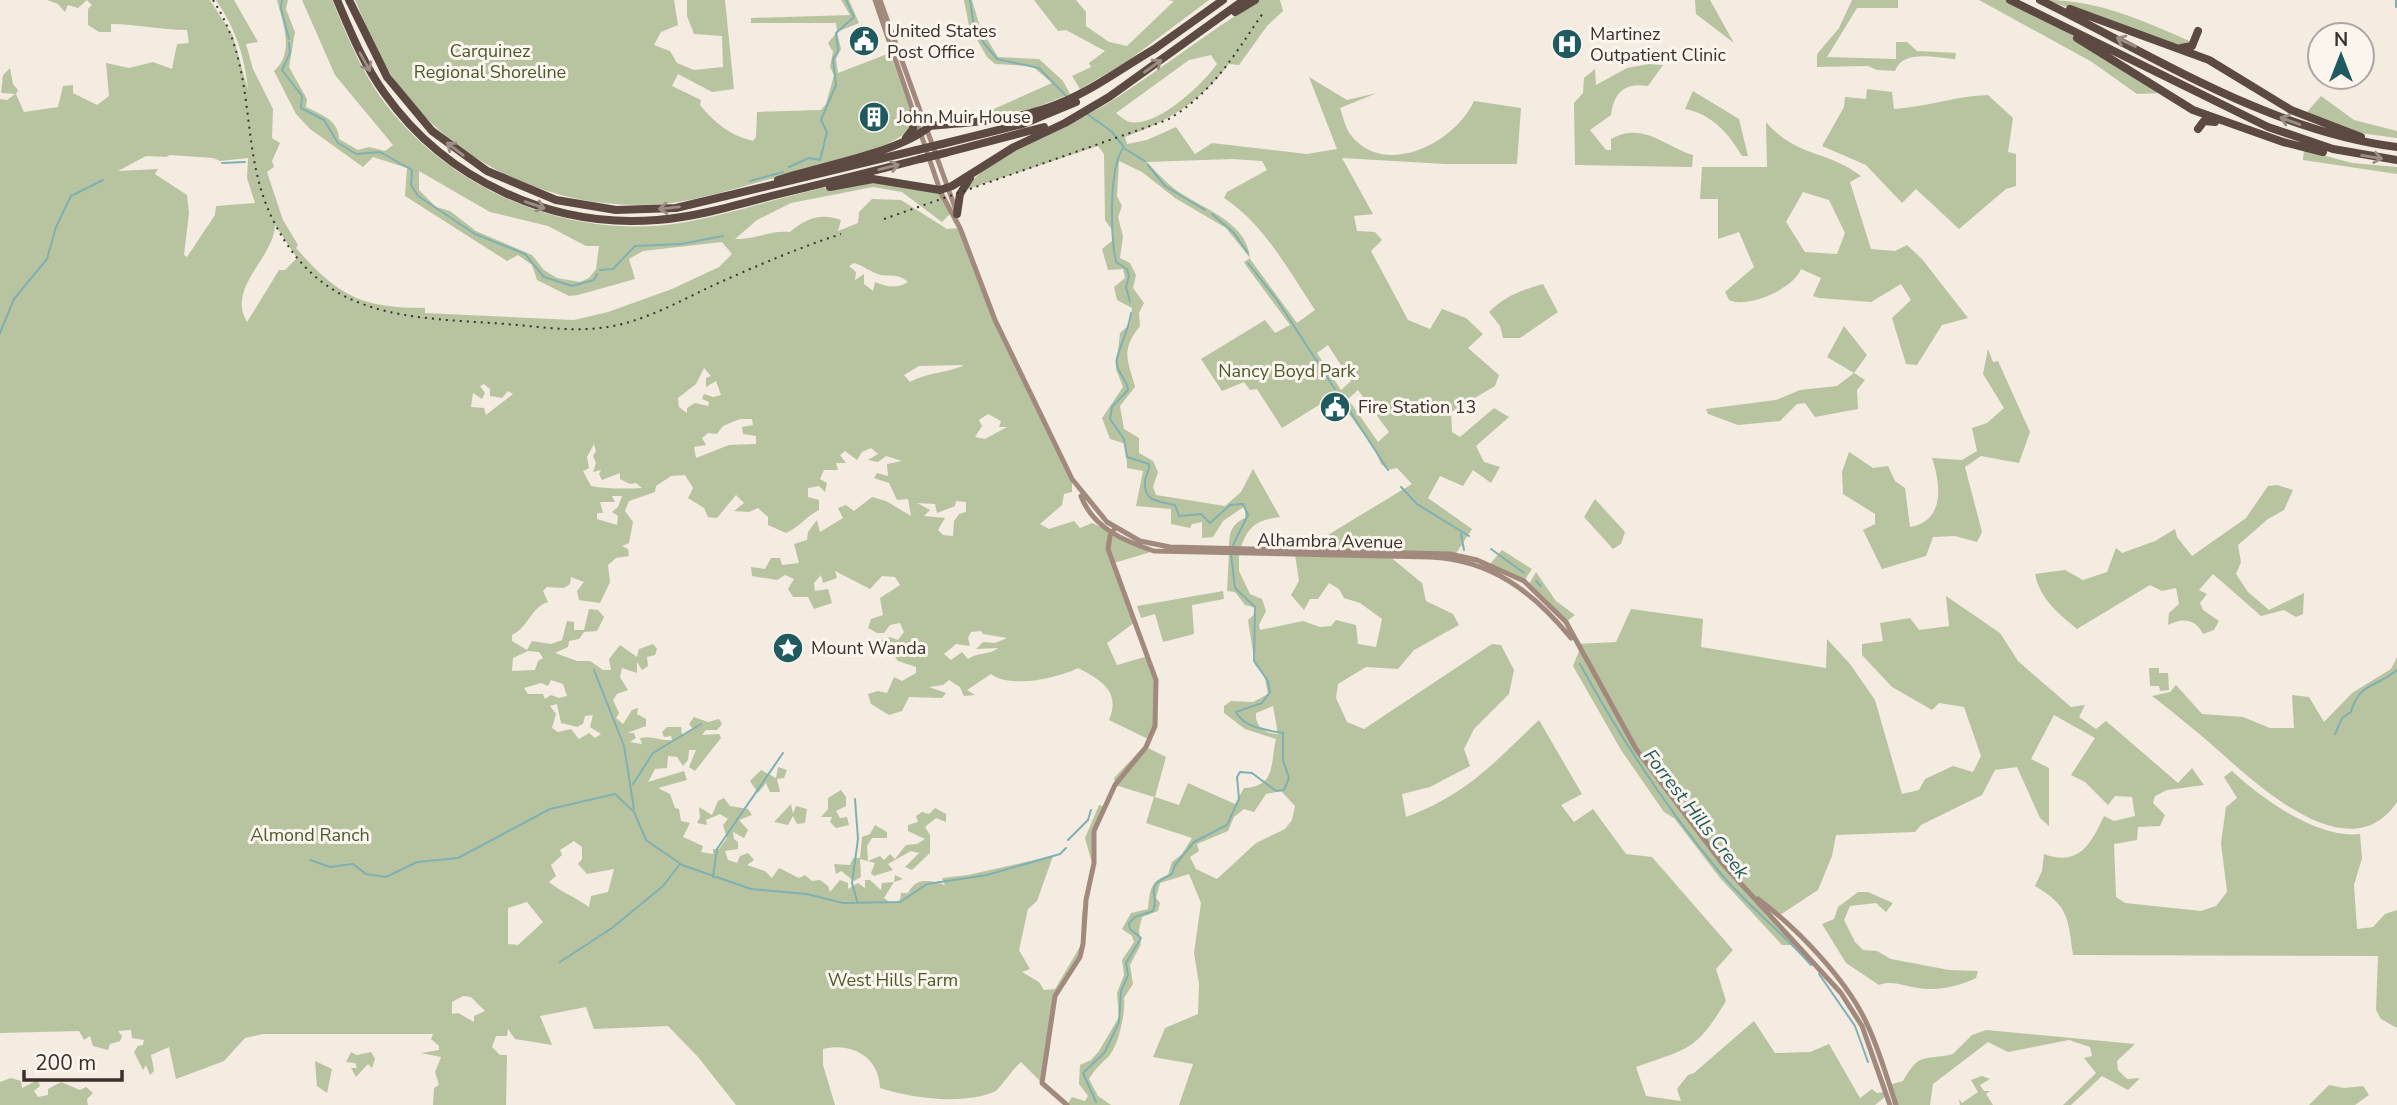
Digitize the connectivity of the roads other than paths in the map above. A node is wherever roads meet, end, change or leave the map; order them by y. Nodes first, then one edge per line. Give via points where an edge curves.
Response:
1 (337, 0) edge
2 (349, 0) edge
3 (877, 0) edge
4 (1221, 0) edge
5 (1244, 0) edge
6 (1255, 0) edge
7 (2010, 0) edge
8 (2040, 0) edge
9 (2046, 0) edge
10 (2042, 16) junction
11 (1208, 26) junction
12 (2198, 31) dead end
13 (2172, 47) junction
14 (1066, 104) junction
15 (914, 113) junction
16 (1072, 117) junction
17 (2230, 123) junction
18 (2197, 129) dead end
19 (923, 132) junction
20 (897, 143) junction
21 (2380, 145) junction
22 (2397, 147) edge
23 (2347, 152) junction
24 (918, 155) junction
25 (2397, 160) edge
26 (980, 168) junction
27 (944, 188) junction
28 (736, 195) junction
29 (775, 195) junction
30 (957, 218) junction
31 (1113, 530) junction
32 (1750, 893) junction
33 (1067, 1105) edge
34 (1890, 1105) edge
35 (1896, 1105) edge

1 -> 29 highway via 368,67 408,123 454,163 514,197 564,214 633,221 685,217
28 -> 2 highway via 669,208 608,209 549,198 500,178 449,146 410,107 375,58
3 - 15 main road, Alhambra Avenue
3 - 19 main road, Alhambra Avenue
4 - 14 highway via 1156,48
5 - 11 highway
6 - 11 highway
7 - 10 highway
21 -> 8 highway via 2293,123
9 - 13 highway
10 - 17 highway via 2181,104
10 - 23 highway via 2289,136
16 -> 11 highway
12 - 13 highway via 2192,46
13 - 21 highway via 2209,60 2291,110
14 - 19 highway
14 - 24 highway, bridge via 1023,124 942,144
15 - 19 main road, Alhambra Avenue
15 - 20 highway via 914,129
16 - 24 highway, bridge via 945,153
16 - 26 highway
17 - 18 highway via 2207,121
17 - 23 highway via 2304,147
19 - 20 highway
19 - 27 main road, Alhambra Avenue
20 - 28 highway
21 - 22 highway
23 -> 25 highway
24 - 28 highway
29 -> 24 highway
26 - 27 highway
26 - 30 highway via 961,190
27 - 29 highway via 873,179
27 - 30 main road, Alhambra Avenue
30 - 31 main road, Alhambra Avenue via 995,320 1079,490 1094,517
31 - 32 main road, Alhambra Avenue via 1154,551 1430,557 1462,561 1509,579 1533,596 1576,644 1636,749 1721,863
31 - 33 main road via 1108,549 1156,680 1157,710 1150,740 1115,785 1094,831 1094,863 1080,957 1052,1006 1042,1083
32 - 34 main road, Alhambra Avenue via 1842,993 1862,1026
32 - 35 main road, Alhambra Avenue via 1780,915 1855,1004 1867,1023

